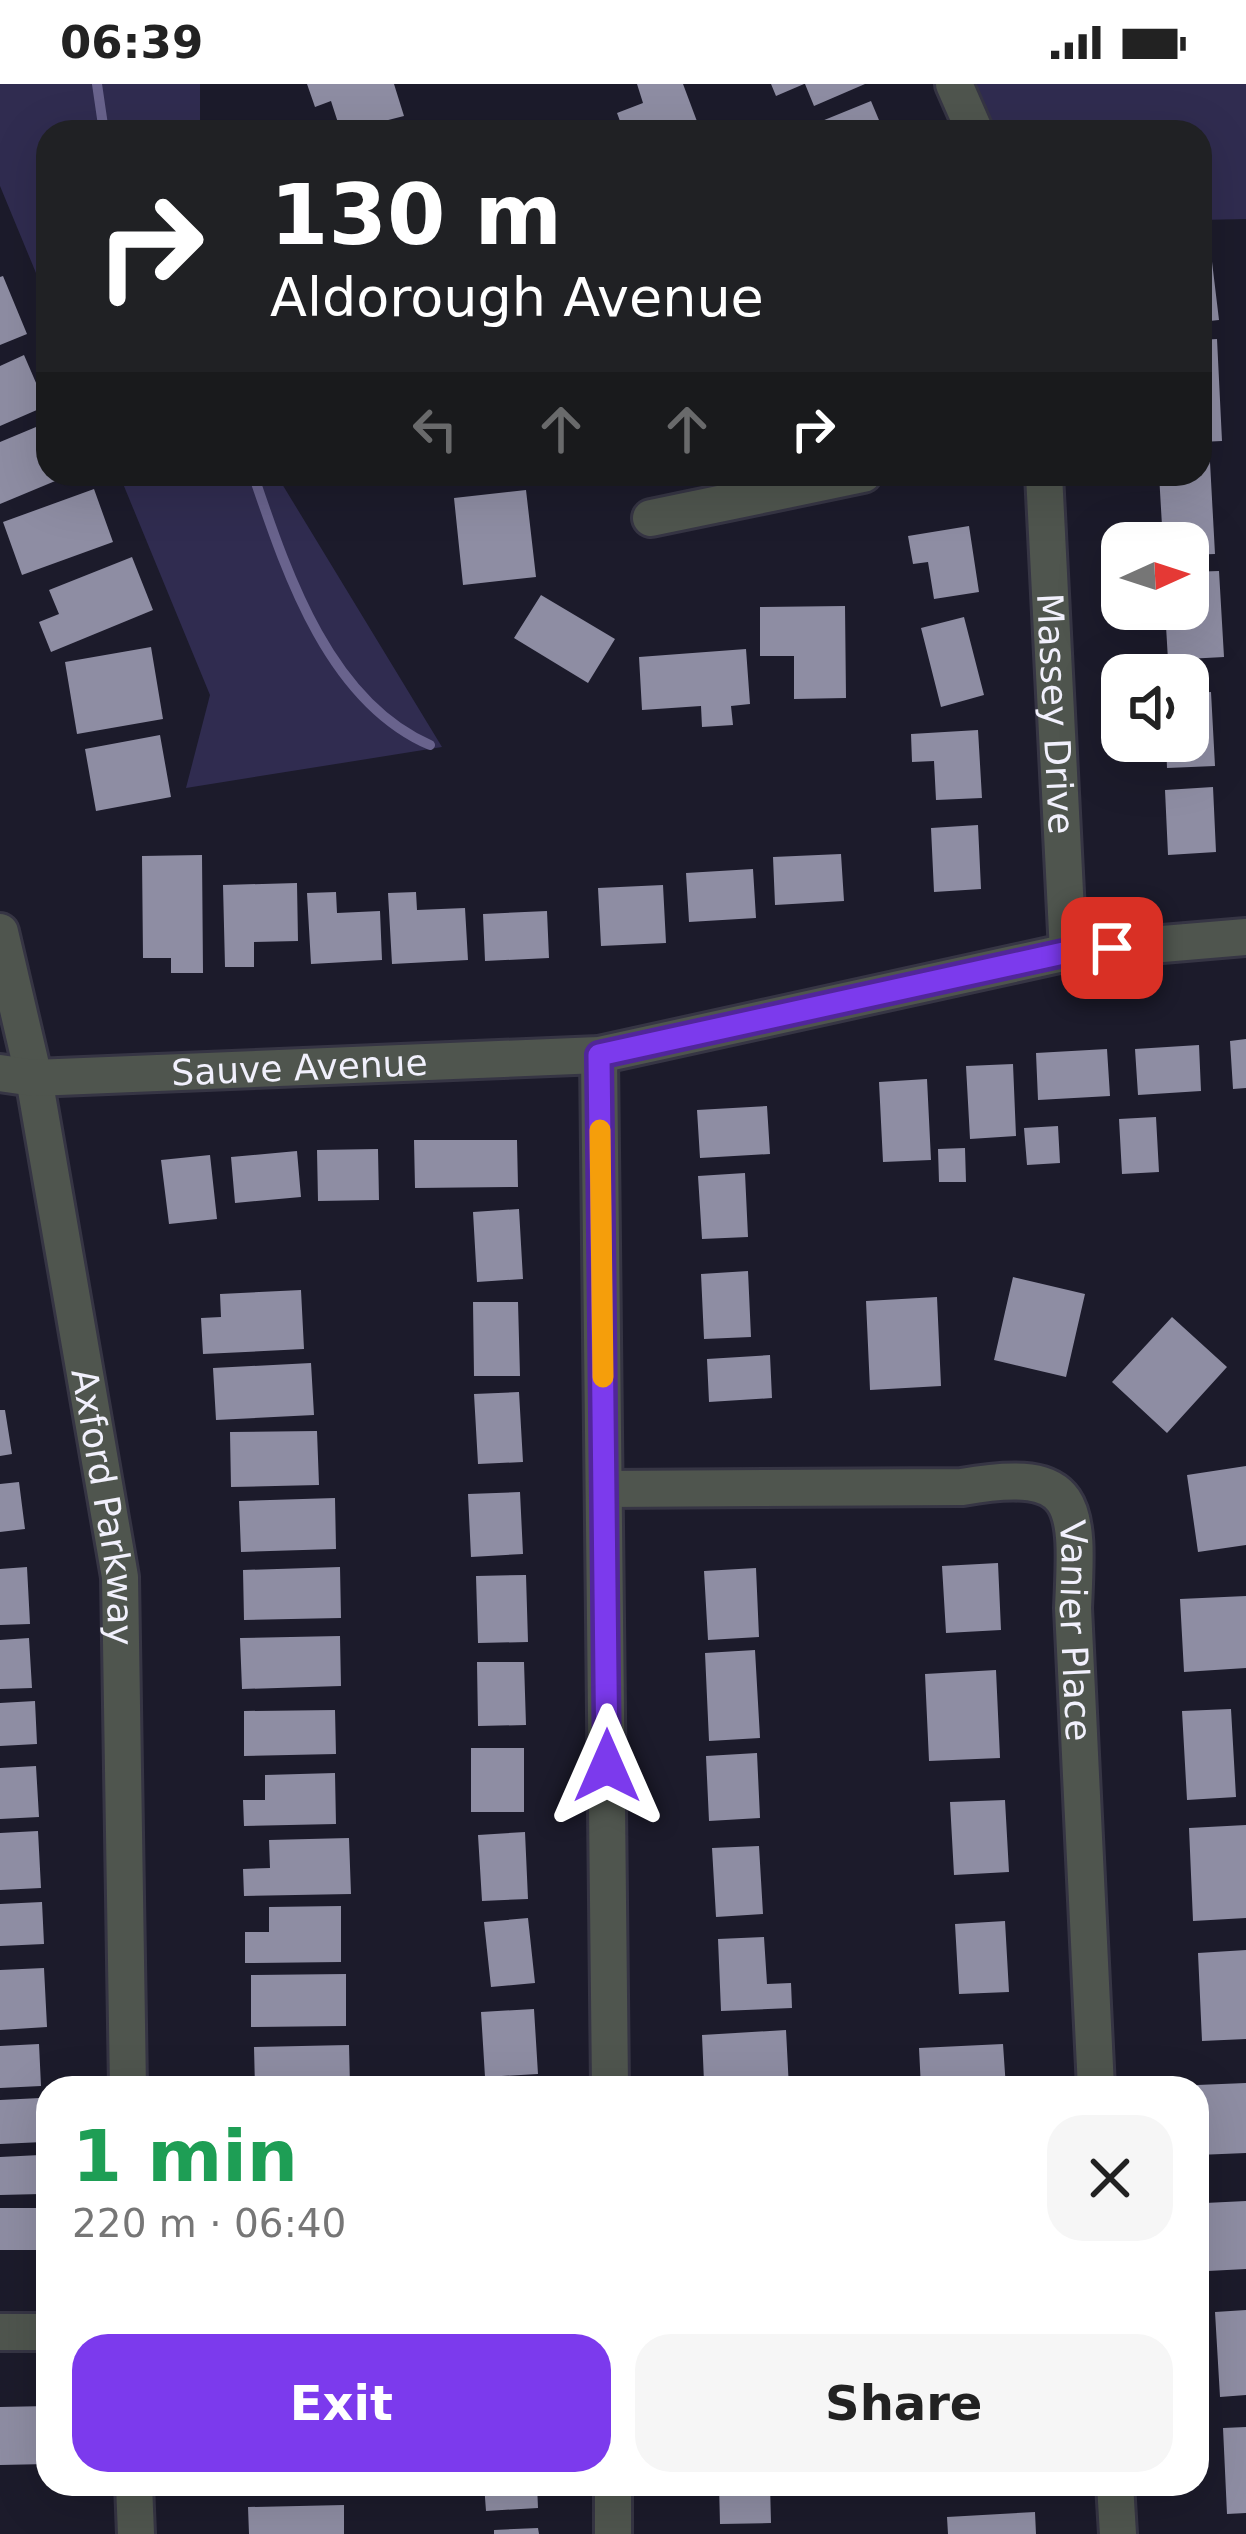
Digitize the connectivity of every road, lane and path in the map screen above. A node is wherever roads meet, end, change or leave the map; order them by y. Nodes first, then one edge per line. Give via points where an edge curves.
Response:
1 (954, 84) edge
2 (970, 120) edge
3 (805, 486) edge
4 (1045, 486) edge
5 (651, 518) dead end
6 (0, 932) edge
7 (1246, 937) edge
8 (1068, 952) junction
9 (599, 1055) junction
10 (17, 1076) edge
11 (605, 1490) junction
12 (128, 2076) edge
13 (610, 2076) edge
14 (1095, 2076) edge
15 (0, 2332) edge
16 (36, 2332) edge
17 (134, 2496) edge
18 (613, 2496) edge
19 (1116, 2496) edge
20 (136, 2534) edge
21 (613, 2534) edge
22 (1118, 2534) edge

1 - 2 street
3 - 5 street
4 - 8 street, Massey Drive
6 - 10 street, Axford Parkway
7 - 8 street, Sauve Avenue
8 - 9 street, Sauve Avenue
9 - 10 street, Sauve Avenue
9 - 11 street
10 - 12 street, Axford Parkway via 120,1577
11 - 13 street
11 - 14 street, Vanier Place via 962,1487 1012,1478 1038,1480 1060,1494 1076,1549
15 - 16 street
17 - 20 street
18 - 21 street
19 - 22 street

